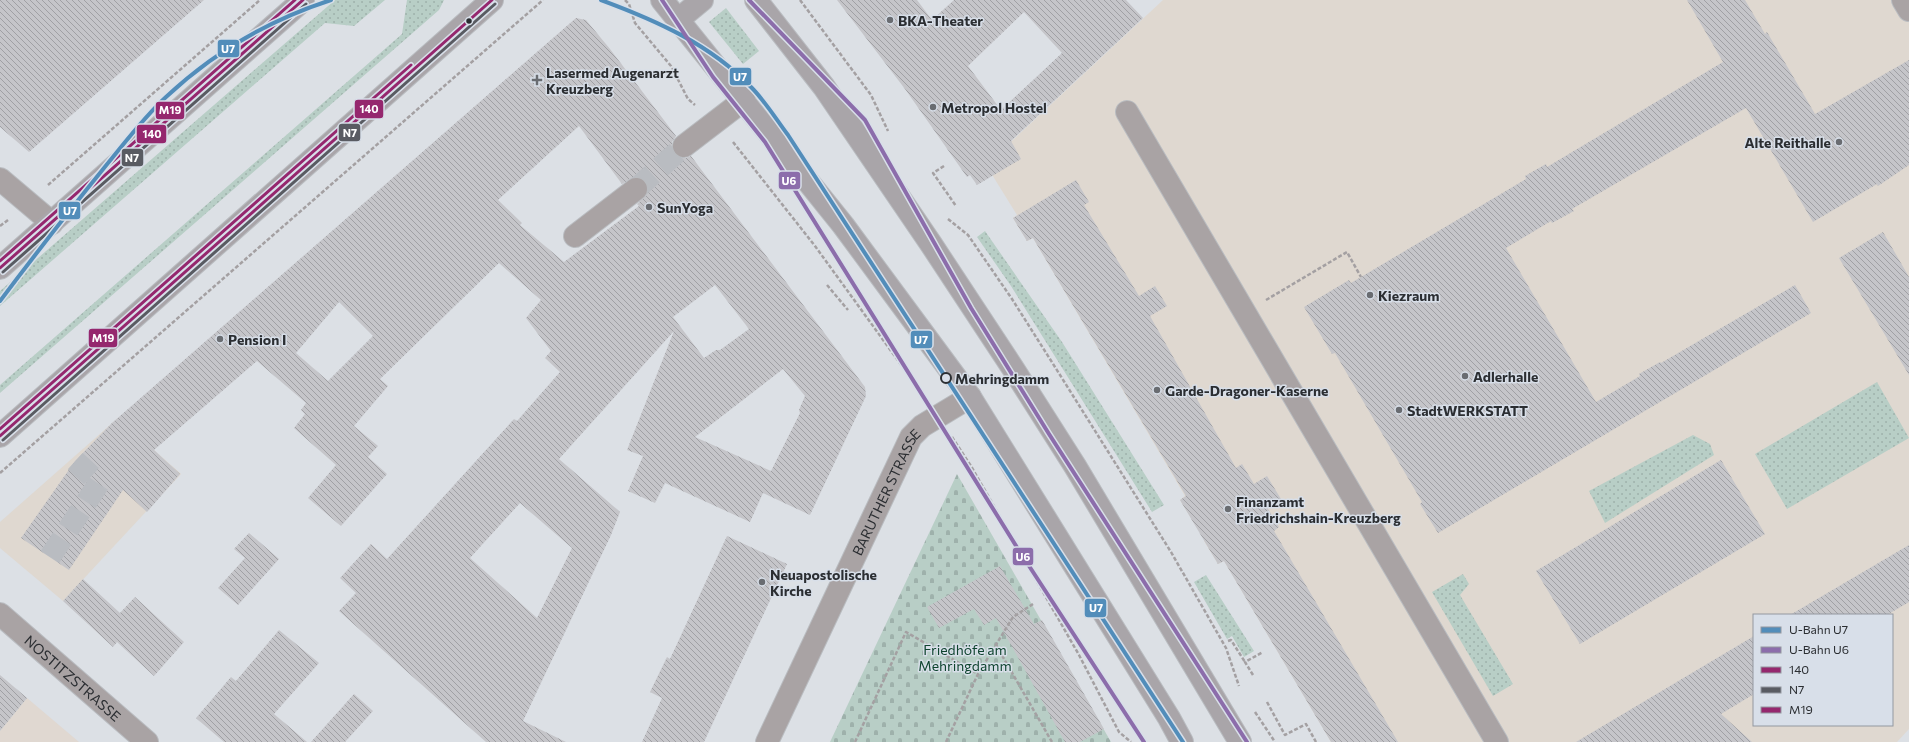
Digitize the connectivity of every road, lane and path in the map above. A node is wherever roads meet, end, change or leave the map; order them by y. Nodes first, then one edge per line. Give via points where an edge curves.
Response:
1 (260, 0) edge
2 (303, 0) edge
3 (492, 0) edge
4 (543, 0) edge
5 (625, 0) edge
6 (662, 0) edge
7 (702, 0) edge
8 (756, 0) edge
9 (800, 0) edge
10 (1903, 0) edge
11 (1909, 10) edge
12 (678, 20) junction
13 (744, 100) junction
14 (1127, 112) dead end
15 (715, 123) junction
16 (890, 136) dead end
17 (684, 146) tunnel mouth
18 (944, 166) dead end
19 (0, 179) edge
20 (636, 189) tunnel mouth
21 (28, 203) junction
22 (956, 206) dead end
23 (942, 215) dead end
24 (52, 224) junction
25 (0, 226) edge
26 (575, 236) dead end
27 (0, 268) edge
28 (1361, 277) dead end
29 (827, 285) dead end
30 (848, 310) dead end
31 (1245, 313) junction
32 (970, 397) junction
33 (927, 400) dead end
34 (0, 436) edge
35 (951, 436) dead end
36 (0, 473) edge
37 (1033, 604) dead end
38 (0, 614) edge
39 (1228, 641) dead end
40 (996, 645) junction
41 (1263, 652) dead end
42 (1245, 662) junction
43 (978, 674) junction
44 (1252, 675) dead end
45 (1240, 689) dead end
46 (1267, 702) dead end
47 (1252, 707) dead end
48 (147, 742) edge
49 (767, 742) edge
50 (855, 742) edge
51 (946, 742) edge
52 (1052, 742) edge
53 (1131, 742) edge
54 (1182, 742) edge
55 (1240, 742) edge
56 (1275, 742) edge
57 (1316, 742) edge
58 (1497, 742) edge

1 - 21 path
2 - 24 main road
3 - 34 main road
4 - 36 path
5 - 15 path via 629,4 635,23 671,66 688,99
6 - 12 main road
7 - 12 main road
8 - 55 main road via 824,87 1005,357 1075,466
9 - 16 path via 871,95
10 - 11 street
12 - 13 main road
13 - 15 street
13 - 32 main road via 843,224
14 - 31 street
15 - 17 street
15 - 33 path via 808,236
18 - 22 path via 933,173
19 - 21 street
20 - 26 street
21 - 24 street
21 - 25 path
23 - 45 path via 968,235 1056,367 1171,552 1222,642
24 - 27 main road
28 - 31 path via 1347,252
29 - 30 path
31 - 58 street
32 - 49 street, BARUTHER STRASSE via 922,426 911,437
32 - 54 main road
35 - 53 path via 971,466 1075,648 1120,732
37 - 40 path via 1013,617
38 - 48 street, NOSTITZSTRASSE
39 - 42 path via 1231,640
40 - 43 path
40 - 52 path
41 - 42 path
42 - 44 path
43 - 50 path via 906,632
43 - 51 path
46 - 57 path via 1285,735 1306,724
47 - 56 path

